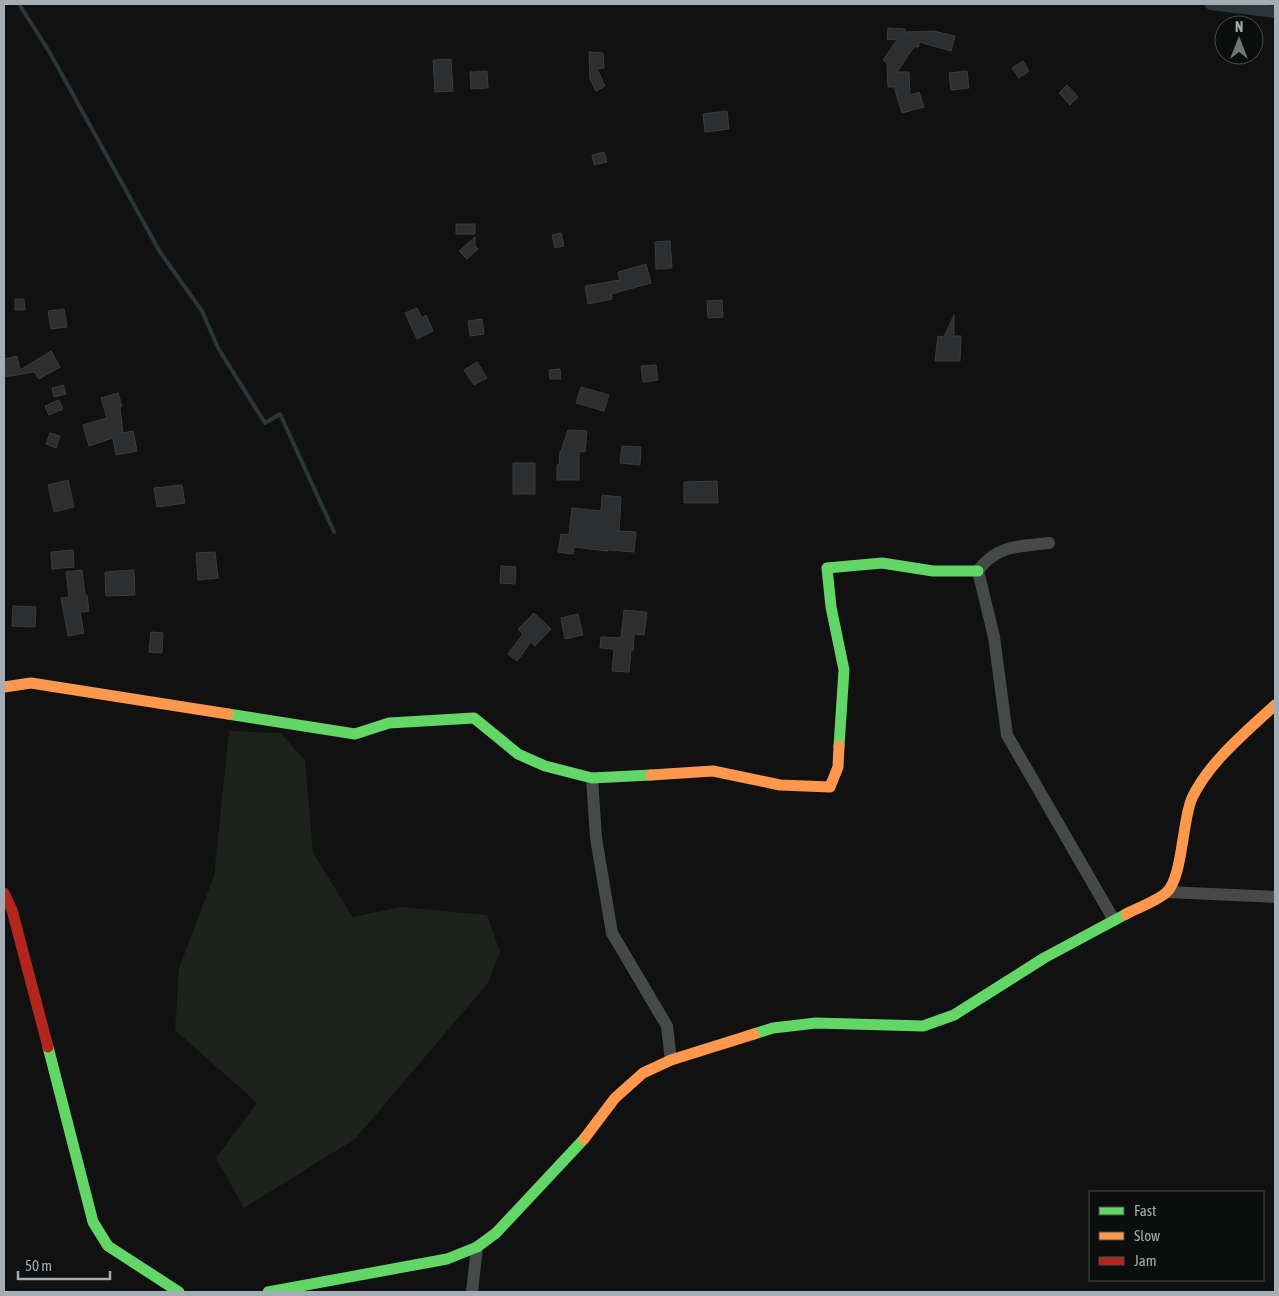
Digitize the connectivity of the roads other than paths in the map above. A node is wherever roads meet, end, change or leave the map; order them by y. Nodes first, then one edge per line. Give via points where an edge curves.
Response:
1 (1049, 543) dead end
2 (978, 571) junction
3 (4, 687) edge
4 (1275, 705) edge
5 (592, 778) junction
6 (1167, 892) junction
7 (4, 893) edge
8 (1275, 897) edge
9 (1114, 920) junction
10 (671, 1060) junction
11 (477, 1247) junction
12 (179, 1292) edge
13 (268, 1292) edge
14 (472, 1292) edge

1 - 2 street via 1009,548 986,560
2 - 5 street via 933,572 882,563 827,568 844,670 838,767 830,787 780,785 713,771
2 - 9 street via 994,637 1008,735
3 - 5 street via 31,684 355,734 389,723 474,718 518,754 545,766
4 - 6 street via 1238,739 1202,780 1191,800 1175,877
5 - 10 street via 596,838 612,933 667,1026
6 - 8 street
6 - 9 street
7 - 12 street via 12,910 93,1222 108,1246
9 - 10 street via 1044,958 954,1015 923,1026 816,1023 773,1028
10 - 11 street via 643,1073 616,1098 580,1146 496,1233
11 - 13 street via 447,1259
11 - 14 street

